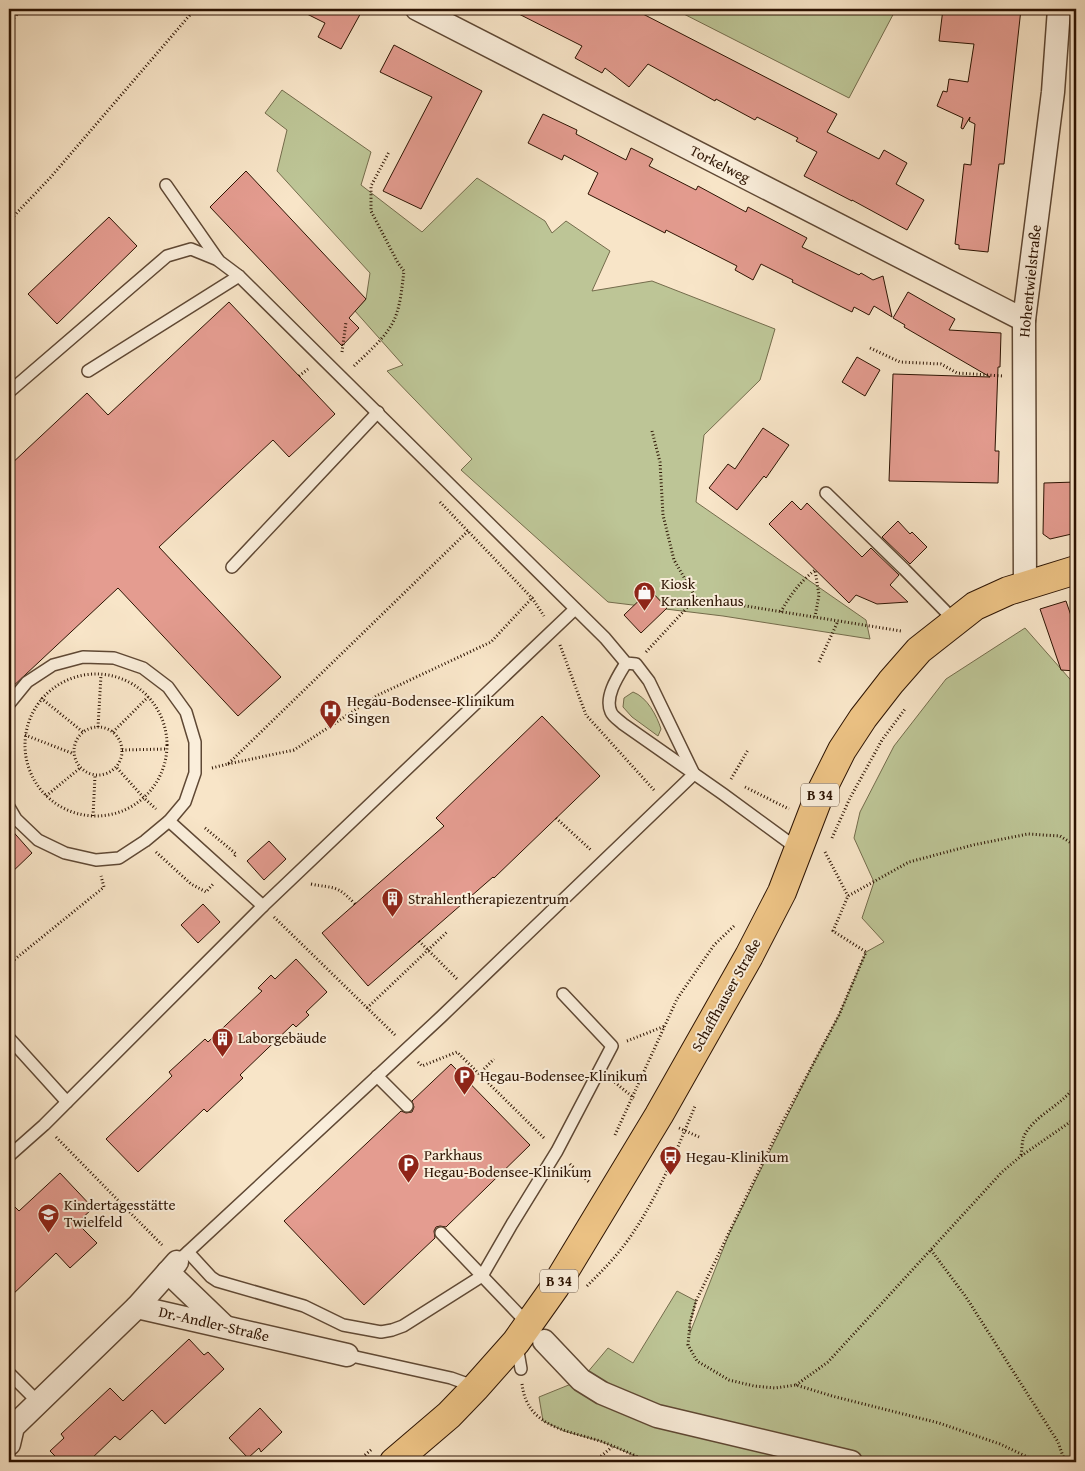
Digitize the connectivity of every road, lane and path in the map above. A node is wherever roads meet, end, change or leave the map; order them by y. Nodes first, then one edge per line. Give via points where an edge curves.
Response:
1 (22, 9) edge
2 (195, 9) edge
3 (417, 9) edge
4 (1059, 9) edge
5 (9, 23) edge
6 (388, 152) dead end
7 (166, 185) dead end
8 (9, 221) edge
9 (219, 261) junction
10 (239, 276) junction
11 (1024, 320) junction
12 (346, 322) dead end
13 (870, 348) dead end
14 (341, 351) dead end
15 (88, 371) dead end
16 (342, 377) junction
17 (1024, 377) junction
18 (9, 392) edge
19 (378, 412) junction
20 (652, 431) dead end
21 (826, 493) dead end
22 (434, 496) dead end
23 (468, 531) junction
24 (232, 567) dead end
25 (1076, 570) edge
26 (547, 582) junction
27 (1024, 585) junction
28 (532, 598) junction
29 (696, 598) junction
30 (575, 609) junction
31 (781, 612) junction
32 (815, 617) junction
33 (838, 621) junction
34 (955, 621) junction
35 (554, 630) junction
36 (907, 632) dead end
37 (650, 659) dead end
38 (818, 662) dead end
39 (626, 663) junction
40 (102, 674) junction
41 (148, 696) junction
42 (42, 698) junction
43 (9, 704) edge
44 (909, 704) dead end
45 (98, 727) junction
46 (83, 732) junction
47 (113, 732) junction
48 (25, 735) junction
49 (167, 749) junction
50 (122, 750) junction
51 (748, 750) dead end
52 (74, 754) junction
53 (228, 764) junction
54 (80, 768) junction
55 (117, 768) junction
56 (195, 773) junction
57 (694, 774) junction
58 (724, 774) dead end
59 (95, 776) junction
60 (731, 779) junction
61 (740, 784) dead end
62 (723, 794) junction
63 (46, 796) junction
64 (144, 798) junction
65 (665, 802) junction
66 (9, 807) edge
67 (793, 811) dead end
68 (93, 816) junction
69 (556, 818) dead end
70 (170, 821) junction
71 (1076, 846) edge
72 (812, 851) junction
73 (96, 860) junction
74 (603, 861) junction
75 (294, 876) junction
76 (848, 896) junction
77 (355, 904) dead end
78 (262, 906) junction
79 (740, 920) dead end
80 (448, 931) dead end
81 (419, 942) dead end
82 (428, 950) junction
83 (9, 964) edge
84 (468, 991) junction
85 (564, 994) dead end
86 (367, 1008) junction
87 (665, 1026) junction
88 (9, 1038) edge
89 (612, 1046) junction
90 (407, 1049) junction
91 (494, 1059) dead end
92 (600, 1070) junction
93 (479, 1074) junction
94 (377, 1076) junction
95 (1076, 1084) edge
96 (633, 1097) junction
97 (67, 1102) junction
98 (407, 1106) dead end
99 (696, 1106) dead end
100 (1076, 1118) edge
101 (44, 1125) junction
102 (685, 1132) junction
103 (699, 1137) dead end
104 (614, 1138) dead end
105 (557, 1151) junction
106 (9, 1156) edge
107 (1021, 1156) junction
108 (593, 1175) dead end
109 (441, 1233) dead end
110 (931, 1250) junction
111 (178, 1262) junction
112 (482, 1276) junction
113 (582, 1291) dead end
114 (136, 1307) junction
115 (224, 1326) junction
116 (529, 1336) junction
117 (347, 1355) joint
118 (521, 1369) joint
119 (9, 1373) edge
120 (796, 1385) junction
121 (476, 1387) junction
122 (38, 1402) junction
123 (10, 1431) edge
124 (612, 1447) junction
125 (394, 1462) edge
126 (597, 1462) edge
127 (650, 1462) edge
128 (851, 1462) edge
129 (1038, 1462) edge
130 (1065, 1462) edge

1 - 5 path
2 - 8 path
3 - 11 street, Torkelweg
4 - 11 street, Hohentwielstraße via 1053,92
6 - 16 path via 371,186 371,210 404,271 400,296 395,318 384,335
7 - 9 lane
9 - 10 lane
9 - 18 lane via 191,249 167,256
10 - 15 lane
10 - 16 lane
11 - 17 street, Hohentwielstraße
12 - 14 path
13 - 17 path via 900,362 940,364 958,373
16 - 19 lane
17 - 27 street, Hohentwielstraße
19 - 24 lane
19 - 26 lane
20 - 29 path via 660,462 663,515 674,560
21 - 34 lane
22 - 23 path
23 - 28 path
23 - 53 path
25 - 27 main road, Schaffhauser Straße / B 34
26 - 28 path
26 - 30 lane
27 - 34 main road, Schaffhauser Straße / B 34 via 975,606
28 - 35 path
28 - 53 path via 491,642 378,695 294,750
29 - 31 path
29 - 37 path via 644,654
30 - 35 lane
30 - 39 lane
31 - 32 path
31 - 32 path via 788,598 815,570 819,595
32 - 33 path
33 - 36 path
33 - 38 path
34 - 72 main road, Schaffhauser Straße / B 34 via 919,650 863,718 842,750 819,796
35 - 65 path via 586,715
35 - 75 lane
39 - 57 lane via 636,664 649,681
39 - 57 lane via 608,702 611,714
40 - 41 path via 134,685
40 - 42 path via 80,676 59,684
40 - 45 path
41 - 47 path
41 - 49 path via 166,730
42 - 46 path
42 - 48 path
43 - 56 lane via 27,682 53,665 82,657 114,658 143,668 168,687 186,712 195,742
44 - 72 path via 882,740 836,830
45 - 46 path
45 - 47 path
46 - 52 path via 74,746
47 - 50 path
48 - 52 path
48 - 63 path via 26,757 33,778
49 - 50 path
49 - 64 path via 164,768
50 - 55 path
51 - 60 path
52 - 54 path
53 - 56 path
54 - 59 path
54 - 63 path
55 - 59 path
55 - 64 path
56 - 70 lane via 185,802
57 - 62 lane
57 - 65 lane
58 - 60 path
59 - 68 path
60 - 62 path
61 - 67 path
62 - 72 lane
63 - 68 path via 76,814
64 - 68 path via 111,815
64 - 70 path
65 - 74 lane
66 - 73 lane via 16,819 38,840 65,853
69 - 74 path
70 - 73 lane via 119,858
70 - 78 lane
71 - 76 path via 1060,836 1028,834 973,845 909,862
72 - 76 path
72 - 116 main road, Schaffhauser Straße / B 34 via 782,892 710,1027
73 - 83 path via 104,887
74 - 84 lane
75 - 77 path via 312,884 335,888
75 - 78 lane
76 - 120 path via 833,931 866,952 839,1015 729,1230 696,1301 690,1323 688,1345 697,1361 710,1370 729,1380 754,1386
78 - 86 path
78 - 97 lane
79 - 87 path via 714,945 677,999
80 - 82 path
81 - 82 path
82 - 84 path
82 - 86 path
84 - 90 lane
85 - 89 lane
86 - 90 path
87 - 89 path
87 - 96 path
88 - 97 lane
89 - 92 lane
90 - 93 path via 422,1066 457,1052
90 - 94 lane
91 - 93 path
92 - 96 path
92 - 105 lane
93 - 105 path
94 - 98 lane
94 - 111 lane
95 - 107 path via 1036,1121 1024,1137
96 - 104 path
97 - 101 lane
99 - 102 path
100 - 107 path
101 - 106 lane
101 - 111 path
102 - 103 path
102 - 113 path via 666,1174 628,1239
105 - 108 path via 589,1183
105 - 112 lane
107 - 110 path via 1002,1172
109 - 112 lane
110 - 120 path via 828,1362
110 - 130 path via 966,1297 1048,1426
111 - 112 lane via 217,1280 304,1306 343,1324 381,1332 403,1326
111 - 114 street
111 - 115 street
112 - 116 lane
114 - 115 street, Dr.-Andler-Straße
114 - 122 street
115 - 117 street, Dr.-Andler-Straße
116 - 118 lane
116 - 121 main road, Schaffhauser Straße / B 34
116 - 128 street via 581,1380 602,1393 657,1416
117 - 121 lane, Dr.-Andler-Straße via 452,1378
118 - 124 path via 529,1408 543,1421
119 - 122 lane
120 - 129 path via 939,1423 1000,1444
121 - 125 main road, Schaffhauser Straße / B 34
122 - 123 street
124 - 126 path
124 - 127 path

